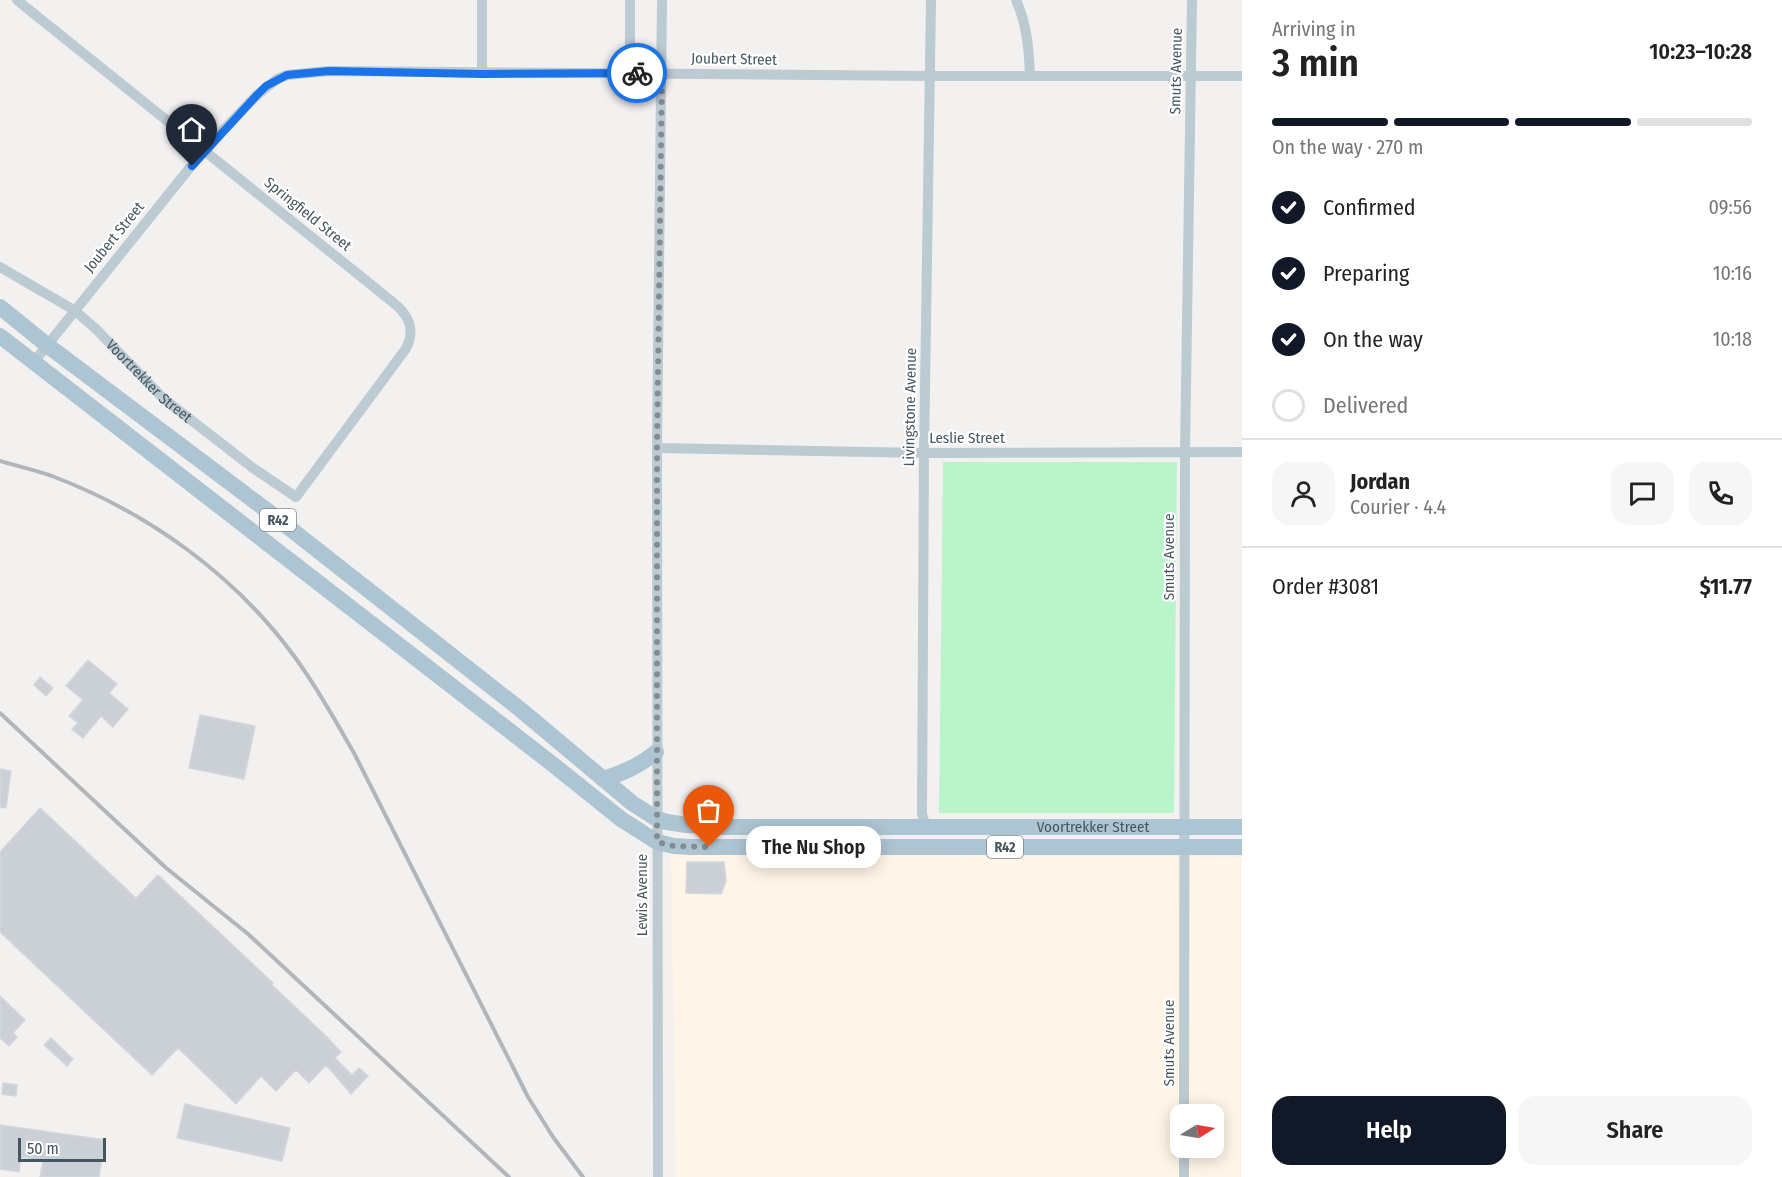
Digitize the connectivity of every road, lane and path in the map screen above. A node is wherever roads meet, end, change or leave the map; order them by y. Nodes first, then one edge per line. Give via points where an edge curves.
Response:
1 (17, 0) edge
2 (483, 0) edge
3 (630, 0) edge
4 (662, 0) edge
5 (931, 0) edge
6 (1016, 0) edge
7 (1192, 0) edge
8 (630, 72) junction
9 (662, 73) junction
10 (482, 74) junction
11 (1191, 75) junction
12 (1242, 75) edge
13 (930, 76) junction
14 (1030, 76) junction
15 (204, 150) junction
16 (0, 267) edge
17 (0, 307) edge
18 (74, 310) junction
19 (0, 336) edge
20 (47, 345) junction
21 (33, 363) junction
22 (657, 448) junction
23 (1185, 452) junction
24 (1242, 452) edge
25 (924, 453) junction
26 (296, 497) joint
27 (304, 540) junction
28 (289, 560) junction
29 (656, 752) junction
30 (603, 779) junction
31 (657, 819) junction
32 (921, 823) junction
33 (1184, 827) junction
34 (1242, 827) edge
35 (657, 842) junction
36 (1184, 846) junction
37 (1242, 847) edge
38 (1184, 1104) edge
39 (1184, 1158) edge
40 (658, 1177) edge
41 (1184, 1177) edge

1 - 15 street, Springfield Street
2 - 10 street
3 - 8 street
4 - 9 street, Lewis Avenue
5 - 13 street, Livingstone Avenue
6 - 14 street via 1025,24
7 - 11 street, Smuts Avenue
8 - 9 street, Joubert Street
8 - 10 street, Joubert Street
9 - 13 street, Joubert Street
9 - 22 street, Lewis Avenue
10 - 15 street, Joubert Street via 329,71 287,75 266,86
11 - 12 street, Joubert Street
11 - 14 street, Joubert Street
11 - 23 street, Smuts Avenue
13 - 14 street, Joubert Street
13 - 25 street, Livingstone Avenue
15 - 18 street, Joubert Street
15 - 26 street, Springfield Street via 409,318 410,338 405,350
16 - 18 street, Voortrekker Street
17 - 20 main road, R42
18 - 20 street, Joubert Street
18 - 26 street, Voortrekker Street via 164,399
19 - 21 main road, R42
20 - 21 street, Joubert Street
20 - 27 main road, R42
21 - 28 main road, R42
22 - 25 street, Leslie Street
22 - 29 street, Lewis Avenue
23 - 24 street, Leslie Street
23 - 25 street, Leslie Street
23 - 33 street, Smuts Avenue
25 - 32 street, Livingstone Avenue
27 - 28 main road
27 - 30 main road, R42
28 - 35 main road, R42 via 621,819
29 - 30 main road via 643,763
29 - 31 street, Lewis Avenue
30 - 31 main road, R42
31 - 32 main road, Voortrekker Street / R42 via 725,827
31 - 35 street, Lewis Avenue
32 - 33 main road, Voortrekker Street / R42
33 - 34 main road, Voortrekker Street / R42
33 - 36 street, Smuts Avenue
35 - 36 main road, Voortrekker Street / R42 via 691,847
35 - 40 street, Lewis Avenue
36 - 37 main road, Voortrekker Street / R42
36 - 38 street, Smuts Avenue
39 - 41 street

